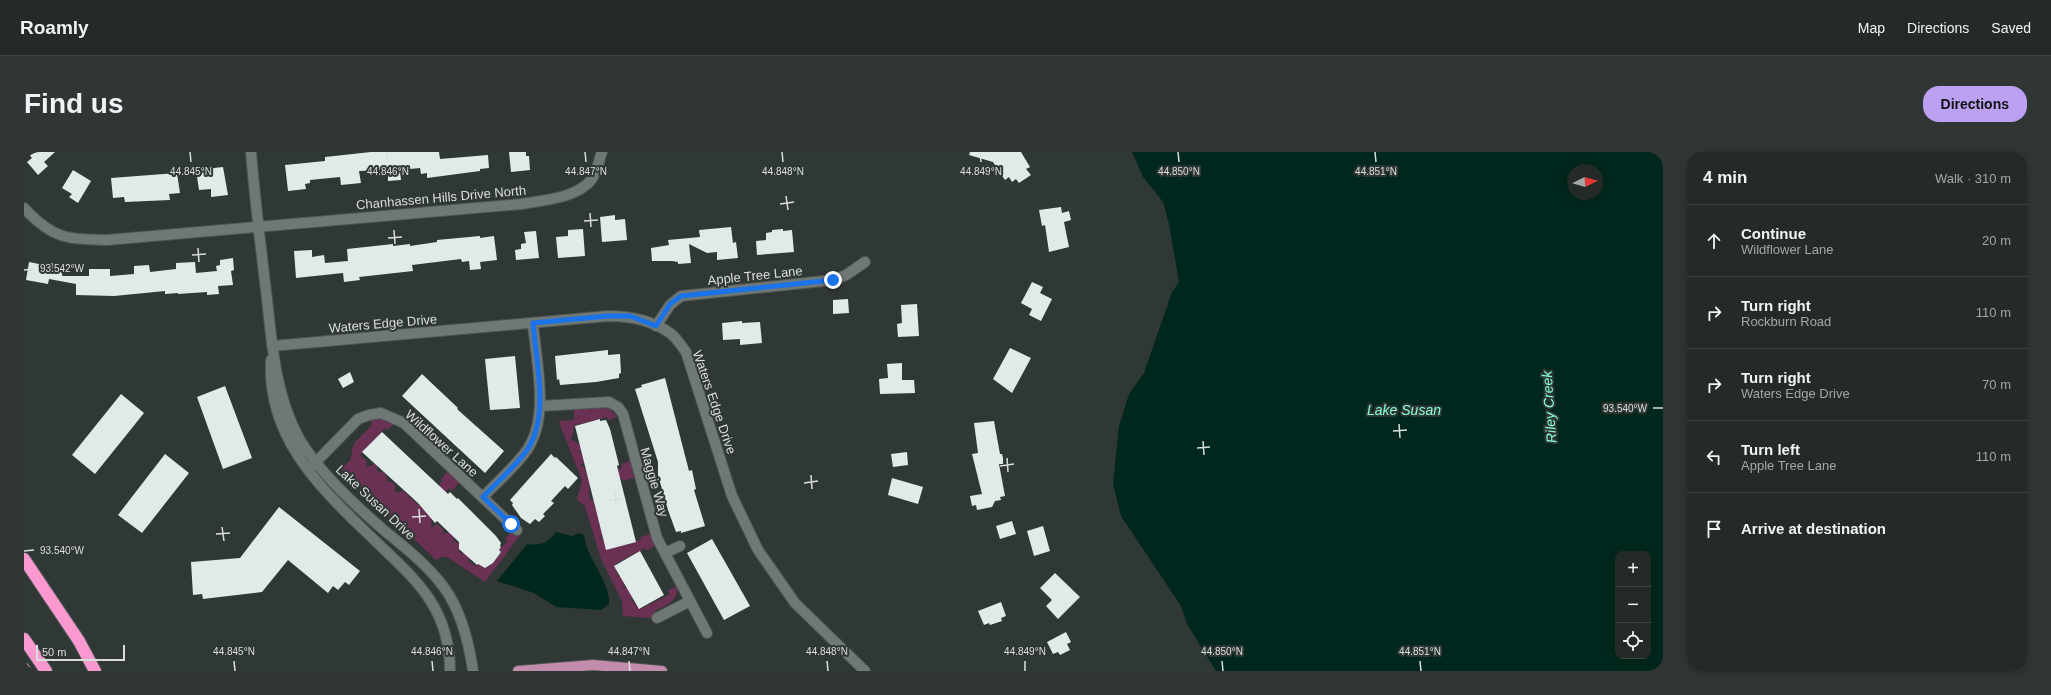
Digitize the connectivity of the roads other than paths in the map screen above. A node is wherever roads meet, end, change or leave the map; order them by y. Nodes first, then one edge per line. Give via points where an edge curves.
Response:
1 (251, 152) edge
2 (602, 152) edge
3 (24, 208) edge
4 (258, 226) junction
5 (865, 262) dead end
6 (533, 323) junction
7 (656, 326) junction
8 (272, 346) junction
9 (540, 406) junction
10 (312, 466) junction
11 (483, 497) junction
12 (517, 530) dead end
13 (680, 546) dead end
14 (665, 553) junction
15 (24, 559) edge
16 (690, 600) junction
17 (657, 618) dead end
18 (707, 633) dead end
19 (24, 639) edge
20 (46, 671) edge
21 (95, 671) edge
22 (450, 671) edge
23 (473, 671) edge
24 (518, 671) edge
25 (662, 671) edge
26 (865, 671) edge

1 - 4 street, Lake Susan Drive
2 - 4 street, Chanhassen Hills Drive North via 595,174 587,185 566,196 522,204
3 - 4 street, Chanhassen Hills Drive North via 37,222 54,234 79,239 107,240
4 - 8 street, Lake Susan Drive
5 - 7 street, Apple Tree Lane via 846,275 833,280 681,296 670,304
6 - 7 street, Waters Edge Drive via 630,316
6 - 8 street, Waters Edge Drive
6 - 9 street
7 - 26 street, Waters Edge Drive via 671,334 686,352 732,496 758,550 795,604
8 - 10 street, Lake Susan Drive via 285,406
9 - 11 street via 539,422 527,450
9 - 14 street, Maggie Way via 598,401 609,402 618,407 623,414 657,538
10 - 11 street, Wildflower Lane via 358,419 369,414 381,413 404,423
10 - 22 street, Lake Susan Drive via 365,531 426,592 441,618 450,649
10 - 23 street, Lake Susan Drive via 427,567 444,588 458,612 471,654
11 - 12 street, Wildflower Lane
13 - 14 street
14 - 16 street, Maggie Way
15 - 21 highway via 79,642
16 - 17 street
16 - 18 street, Maggie Way
19 - 20 highway
24 - 25 main road via 593,665

